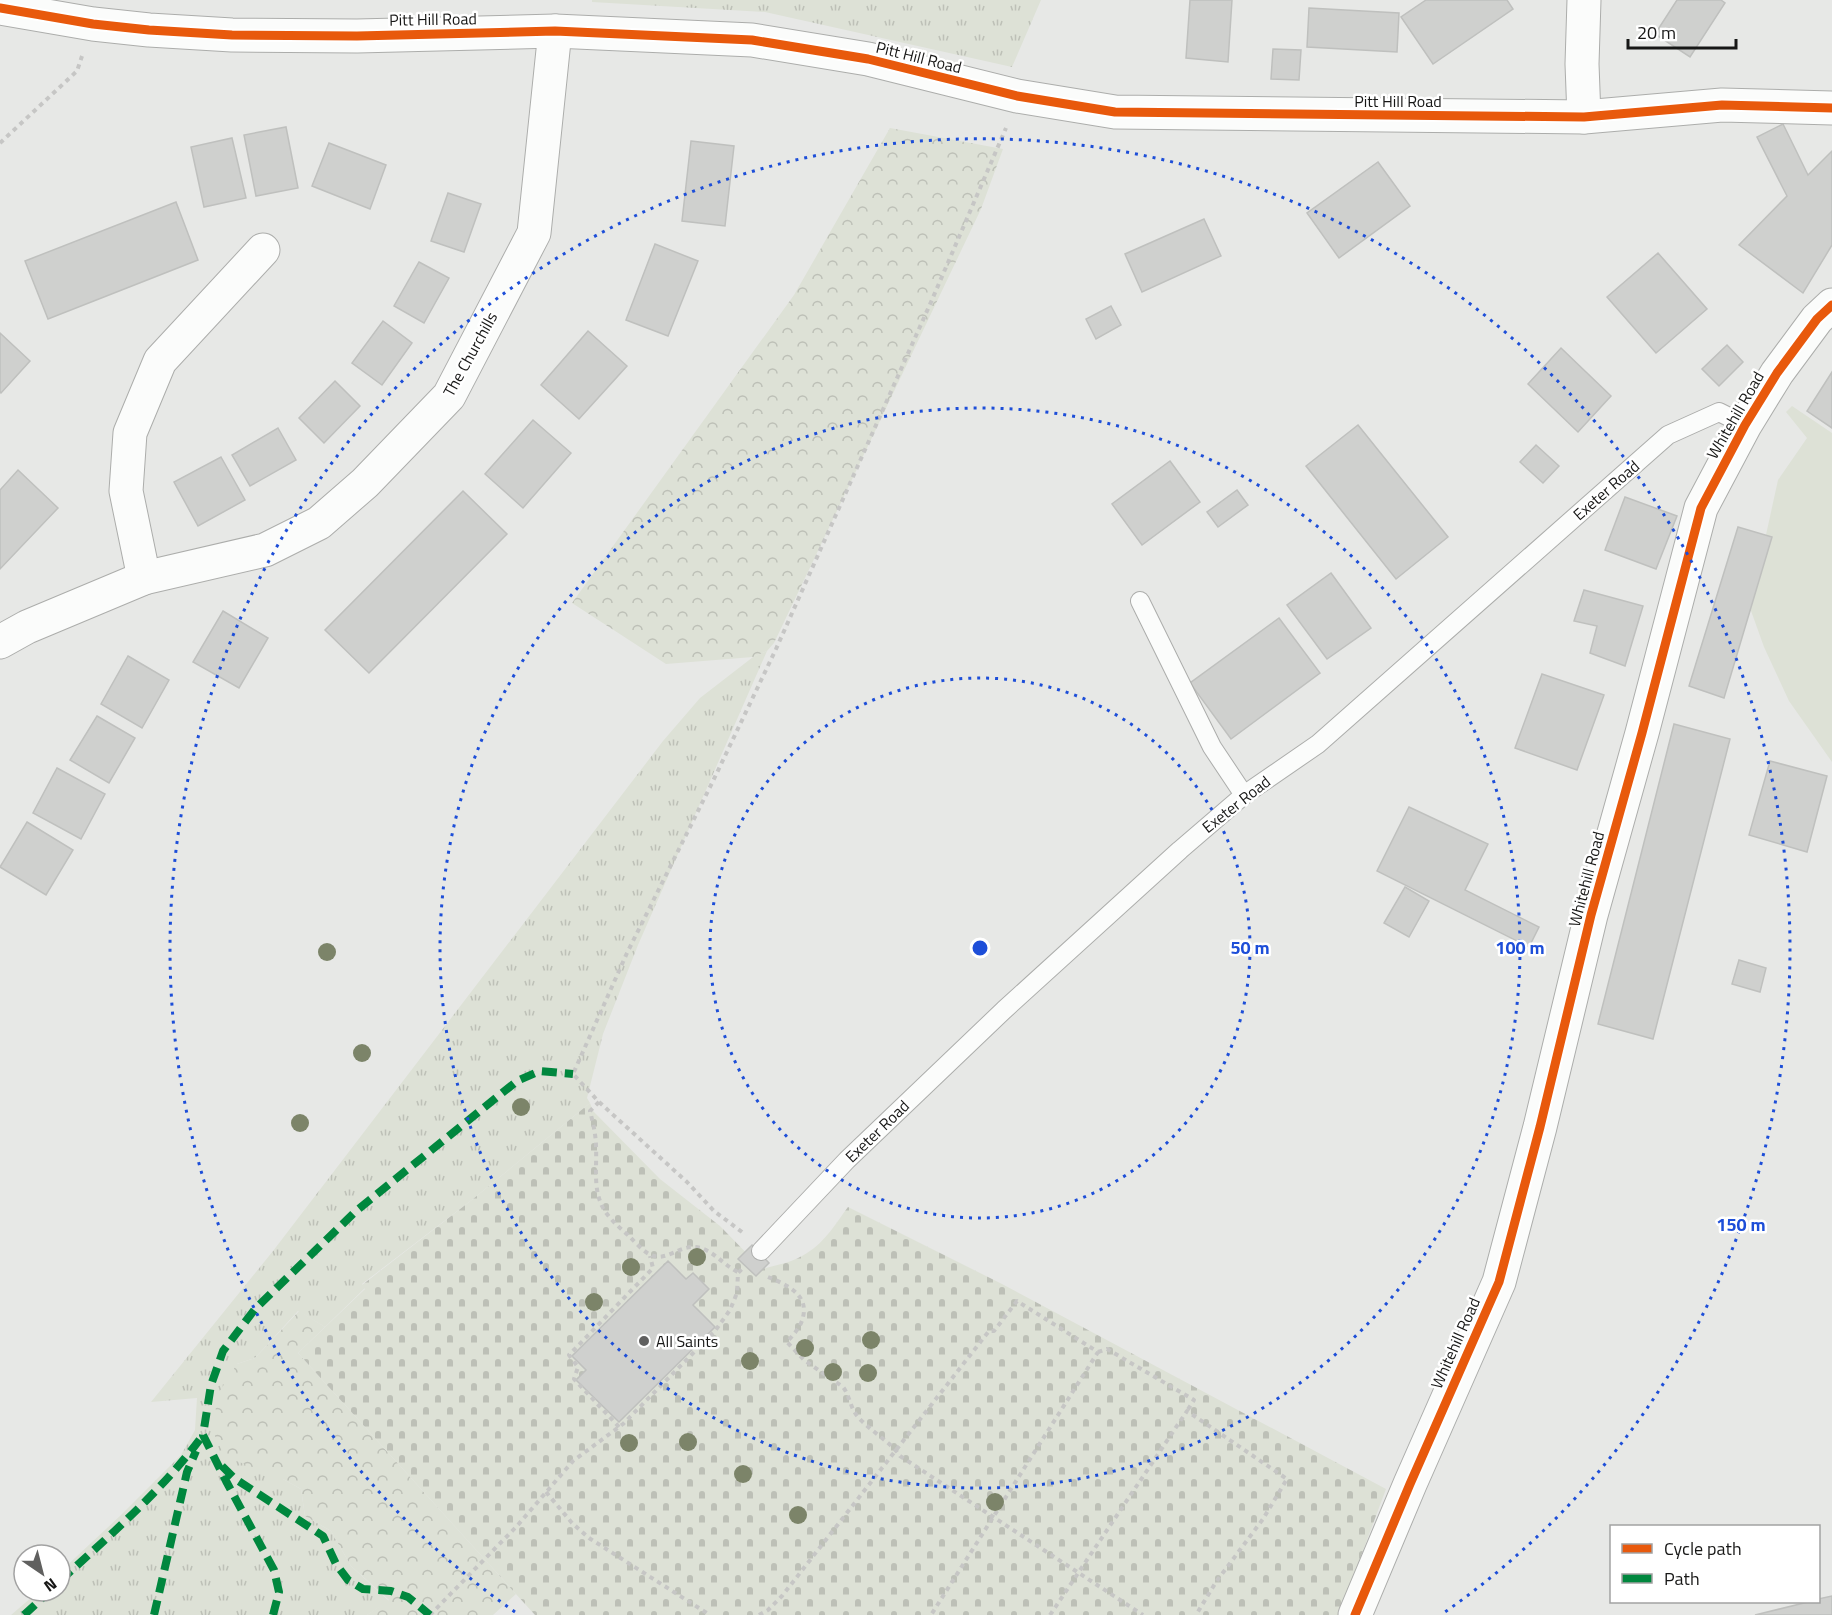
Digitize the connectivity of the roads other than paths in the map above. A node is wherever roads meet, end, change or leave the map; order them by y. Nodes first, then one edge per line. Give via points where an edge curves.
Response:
1 (1584, 0) edge
2 (0, 8) edge
3 (555, 31) junction
4 (1832, 108) edge
5 (1584, 117) junction
6 (263, 250) dead end
7 (1832, 305) edge
8 (1745, 425) junction
9 (144, 578) junction
10 (1140, 601) dead end
11 (0, 642) edge
12 (1244, 795) junction
13 (761, 1251) road end
14 (1355, 1615) edge

1 - 5 street
2 - 3 street, Pitt Hill Road via 93,24 232,35
3 - 5 street, Pitt Hill Road via 752,40 868,59 1017,96 1115,112
3 - 9 street, The Churchills via 534,233 449,396 365,483 319,523 265,550
4 - 5 street, Pitt Hill Road via 1722,105
6 - 9 street via 160,361 130,433 126,491
7 - 8 street, Whitehill Road via 1776,373
8 - 12 lane, Exeter Road via 1719,412 1668,435 1318,744
8 - 14 street, Whitehill Road via 1701,508 1591,915 1498,1282
9 - 11 street, The Churchills
10 - 12 lane via 1212,747
12 - 13 lane, Exeter Road via 1004,1010 847,1160

